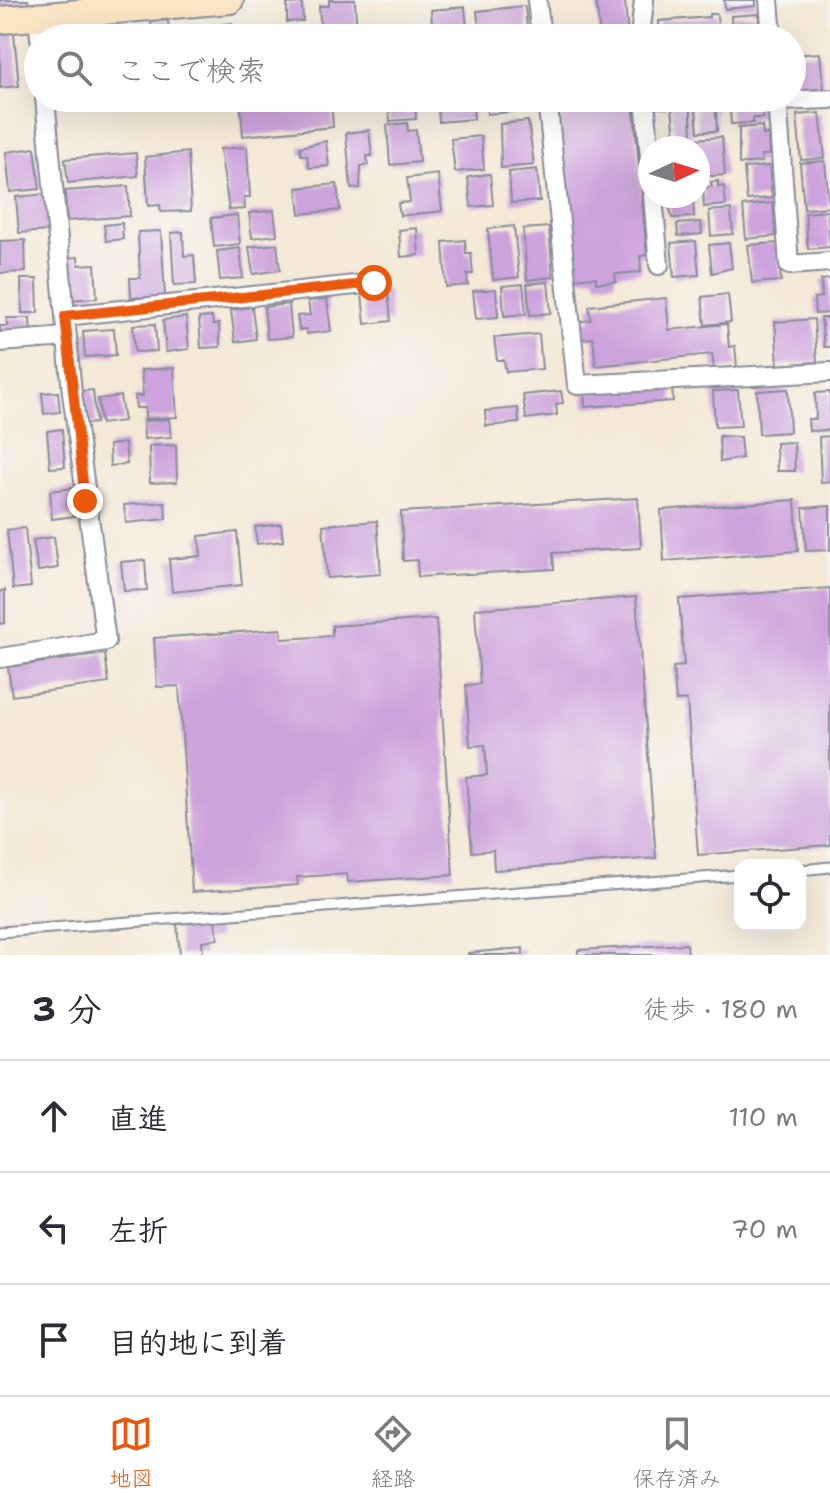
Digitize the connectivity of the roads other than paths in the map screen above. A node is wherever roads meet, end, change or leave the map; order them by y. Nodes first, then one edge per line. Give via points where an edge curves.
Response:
1 (230, 0) edge
2 (537, 0) edge
3 (644, 0) edge
4 (769, 0) edge
5 (45, 17) edge
6 (0, 20) edge
7 (540, 24) edge
8 (641, 24) edge
9 (771, 24) edge
10 (806, 99) edge
11 (830, 99) edge
12 (46, 112) edge
13 (548, 112) edge
14 (646, 112) edge
15 (779, 112) edge
16 (648, 136) edge
17 (654, 208) edge
18 (830, 262) edge
19 (659, 265) dead end
20 (374, 283) dead end
21 (65, 316) junction
22 (67, 337) junction
23 (0, 342) edge
24 (830, 372) edge
25 (0, 658) edge
26 (830, 867) edge
27 (806, 869) edge
28 (734, 875) edge
29 (0, 932) edge

1 - 5 main road
2 - 7 street
3 - 8 street
4 - 9 street
5 - 6 main road
10 - 11 street
12 - 21 street
13 - 24 street via 577,385
14 - 16 street
15 - 18 street via 789,265
17 - 19 street
20 - 21 street
21 - 22 street
22 - 23 street
22 - 25 street via 106,641
26 - 27 lane
28 - 29 lane

